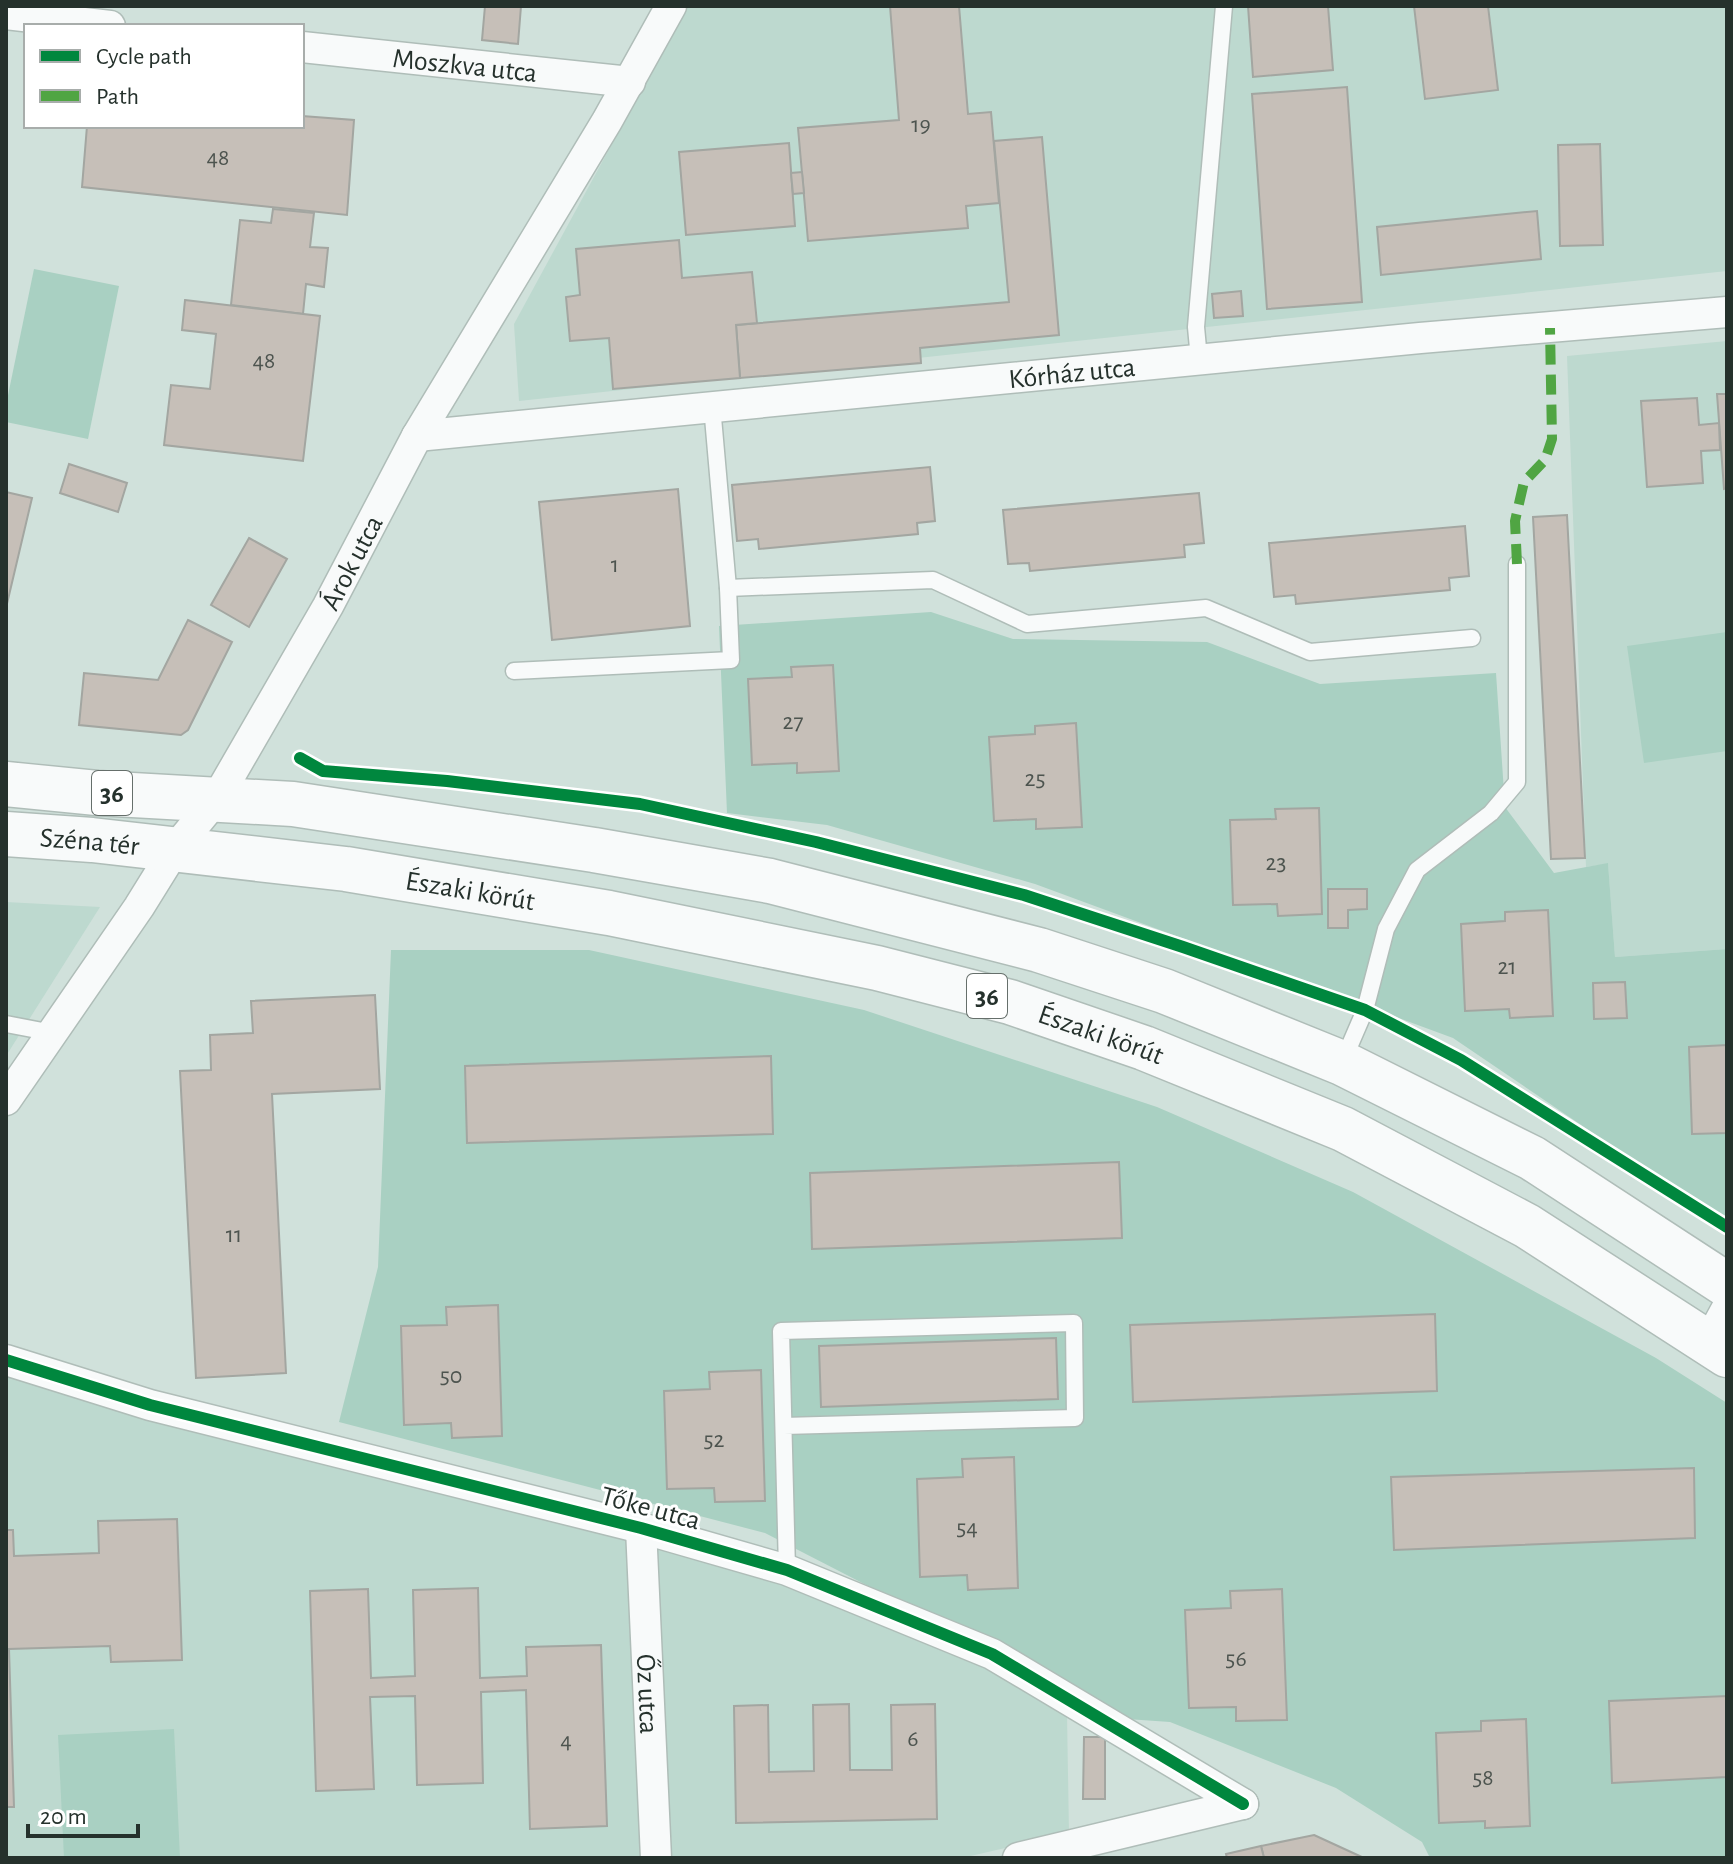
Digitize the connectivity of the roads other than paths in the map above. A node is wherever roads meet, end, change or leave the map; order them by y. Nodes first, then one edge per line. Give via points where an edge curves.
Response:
1 (671, 6) edge
2 (1224, 6) edge
3 (6, 14) edge
4 (93, 24) edge
5 (304, 47) edge
6 (630, 82) junction
7 (1727, 312) edge
8 (1199, 359) junction
9 (712, 406) junction
10 (417, 436) junction
11 (1517, 564) dead end
12 (728, 588) junction
13 (1472, 638) dead end
14 (514, 671) dead end
15 (6, 784) edge
16 (217, 798) junction
17 (6, 834) edge
18 (175, 849) junction
19 (6, 1024) edge
20 (53, 1033) junction
21 (1342, 1063) junction
22 (6, 1100) edge
23 (1727, 1285) edge
24 (1721, 1335) edge
25 (6, 1360) edge
26 (784, 1426) junction
27 (641, 1528) junction
28 (787, 1570) junction
29 (656, 1858) edge
30 (1018, 1858) edge

1 - 6 street, Árok utca
2 - 8 lane via 1196,327
3 - 4 street
5 - 6 street, Moszkva utca
6 - 10 street, Árok utca
7 - 8 street, Kórház utca
8 - 9 street, Kórház utca
9 - 10 street, Kórház utca
9 - 12 lane
10 - 16 street, Árok utca via 328,606
11 - 21 lane via 1517,782 1491,813 1417,870 1386,929 1365,1010
12 - 13 lane via 933,580 1027,624 1206,608 1310,652
12 - 14 lane via 731,660
15 - 16 main road, Széna tér / 36
16 - 18 street, Árok utca
16 - 21 main road, Északi körút / 36 via 325,809 770,881 1039,950 1164,991
17 - 18 main road, Széna tér / 36
18 - 20 street, Árok utca
18 - 24 main road, Északi körút / 36 via 346,869 609,913 877,968 1010,1002 1144,1048 1343,1129
19 - 20 lane
20 - 22 street, Árok utca
21 - 23 main road, Északi körút / 36 via 1532,1158
25 - 27 street, Tőke utca via 150,1405
26 - 26 lane via 781,1331 1074,1323 1075,1418
26 - 28 lane
27 - 28 street, Tőke utca
27 - 29 street, Őz utca
28 - 30 street, Tőke utca via 992,1654 1243,1804

